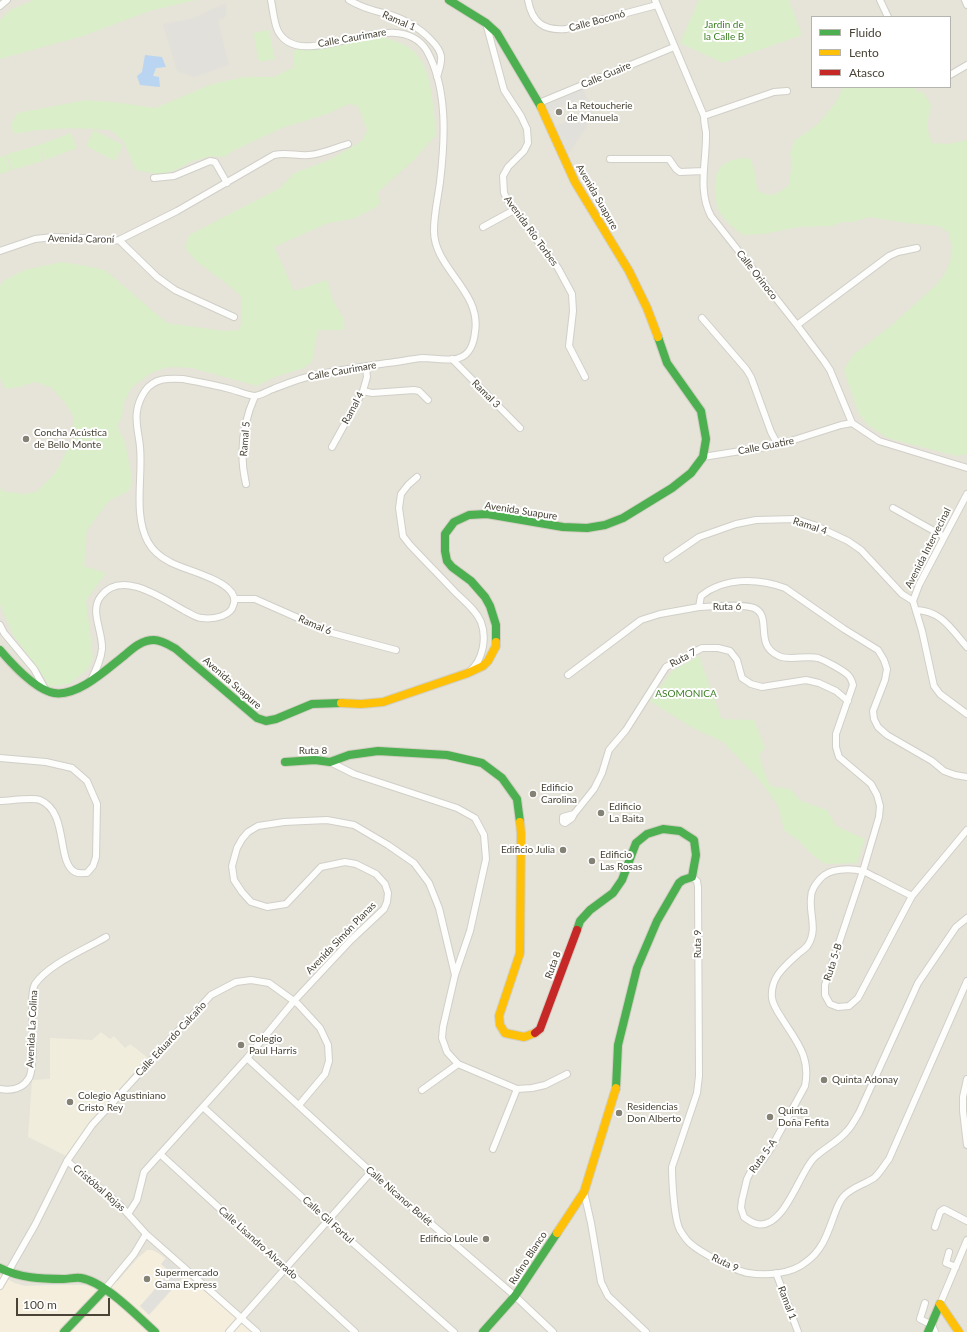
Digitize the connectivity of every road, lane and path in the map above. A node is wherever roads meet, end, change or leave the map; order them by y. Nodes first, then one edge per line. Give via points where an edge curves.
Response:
1 (7, 0) edge
2 (271, 0) edge
3 (349, 0) edge
4 (449, 0) edge
5 (528, 0) edge
6 (880, 0) edge
7 (965, 0) edge
8 (656, 2) edge
9 (967, 5) edge
10 (0, 6) edge
11 (888, 16) edge
12 (486, 23) junction
13 (674, 47) junction
14 (967, 65) edge
15 (951, 74) edge
16 (437, 77) junction
17 (786, 91) dead end
18 (538, 103) junction
19 (704, 116) junction
20 (348, 144) dead end
21 (610, 159) dead end
22 (704, 171) junction
23 (154, 178) dead end
24 (227, 183) junction
25 (514, 210) junction
26 (483, 227) dead end
27 (119, 240) junction
28 (917, 248) dead end
29 (0, 251) edge
30 (234, 317) dead end
31 (702, 318) dead end
32 (797, 325) junction
33 (452, 359) junction
34 (366, 366) junction
35 (585, 377) dead end
36 (363, 390) junction
37 (255, 396) junction
38 (428, 400) dead end
39 (852, 423) junction
40 (520, 428) dead end
41 (778, 446) junction
42 (332, 447) dead end
43 (703, 457) junction
44 (967, 468) edge
45 (417, 477) dead end
46 (246, 484) dead end
47 (967, 494) edge
48 (892, 508) dead end
49 (944, 536) junction
50 (667, 559) dead end
51 (235, 599) junction
52 (913, 601) junction
53 (699, 607) junction
54 (916, 610) junction
55 (0, 625) edge
56 (967, 646) edge
57 (0, 650) edge
58 (396, 650) dead end
59 (468, 673) junction
60 (568, 675) dead end
61 (91, 680) junction
62 (46, 691) junction
63 (848, 701) junction
64 (967, 714) edge
65 (0, 758) edge
66 (285, 762) dead end
67 (330, 762) junction
68 (967, 777) edge
69 (0, 801) edge
70 (574, 814) dead end
71 (967, 830) edge
72 (863, 871) junction
73 (692, 877) junction
74 (912, 896) junction
75 (967, 918) edge
76 (106, 937) dead end
77 (455, 975) junction
78 (967, 981) edge
79 (294, 1001) junction
80 (247, 1058) junction
81 (458, 1064) junction
82 (567, 1074) dead end
83 (967, 1079) edge
84 (0, 1089) edge
85 (517, 1089) junction
86 (422, 1090) dead end
87 (299, 1105) junction
88 (203, 1107) junction
89 (967, 1145) edge
90 (493, 1149) dead end
91 (160, 1154) junction
92 (67, 1161) junction
93 (371, 1172) junction
94 (584, 1192) junction
95 (128, 1214) junction
96 (327, 1220) junction
97 (967, 1221) edge
98 (934, 1227) dead end
99 (146, 1234) junction
100 (967, 1240) edge
101 (949, 1252) dead end
102 (956, 1267) junction
103 (0, 1268) edge
104 (285, 1269) junction
105 (8, 1273) junction
106 (776, 1273) junction
107 (0, 1286) edge
108 (105, 1289) junction
109 (515, 1296) junction
110 (924, 1303) dead end
111 (940, 1304) junction
112 (241, 1318) junction
113 (932, 1330) edge
114 (153, 1331) edge
115 (64, 1332) edge
116 (229, 1332) edge
117 (257, 1332) edge
118 (355, 1332) edge
119 (454, 1332) edge
120 (483, 1332) edge
121 (553, 1332) edge
122 (646, 1332) edge
123 (798, 1332) edge
124 (959, 1332) edge

1 - 10 street
2 - 16 street, Calle Caurimare via 278,31 285,40 293,44 325,44 392,31 416,39 426,49
3 - 16 street, Ramal 1 via 358,6 397,18 423,32 441,54
4 - 12 street, Avenida Suapure
5 - 8 street, Calle Boconó via 534,18 541,24 557,30
6 - 11 street
7 - 9 street
8 - 13 street, Calle Orinoco
12 - 18 street, Avenida Suapure via 497,33
12 - 25 street, Avenida Río Torbes via 504,90 521,116 526,129 528,143 503,176 504,194
13 - 18 street, Calle Guaire
13 - 19 street, Calle Orinoco
14 - 15 street
16 - 33 street, Calle Caurimare via 443,129 434,240 444,261 466,293 475,317 476,330 466,356
17 - 19 street via 774,92
18 - 43 street, Avenida Suapure via 575,182 629,271 647,308 667,363 701,411 706,439
19 - 22 street, Calle Orinoco
20 - 24 street via 319,154 283,153
21 - 22 street via 669,159 680,172
22 - 32 street, Calle Orinoco via 705,201 711,216
23 - 24 street via 174,176 210,161 215,162
24 - 27 street
25 - 26 street
25 - 35 street, Avenida Río Torbes via 558,268 572,294 569,346
27 - 29 street, Avenida Caroní via 53,237 35,239
27 - 30 street, Avenida Caroní via 175,290
28 - 32 street via 889,256
31 - 41 street via 751,377
32 - 39 street, Calle Orinoco via 830,370
33 - 34 street, Calle Caurimare via 422,358
33 - 40 street, Ramal 3
34 - 36 street, Ramal 4 via 367,377
34 - 37 street, Calle Caurimare via 312,375
36 - 38 street via 372,393 414,390 419,391
36 - 42 street, Ramal 4
37 - 46 street, Ramal 5 via 248,412 243,438
37 - 51 street via 195,381 171,378 152,383 140,400 137,411 142,469 140,510 144,532 149,542 162,558 224,584 232,591
39 - 41 street, Calle Guatire
39 - 44 street via 879,441
41 - 43 street, Calle Guatire
43 - 59 street, Avenida Suapure via 691,473 672,488 629,515 605,525 563,528 487,514 469,515 454,522 445,534 444,551 452,567 485,597 496,631 496,646 488,661
45 - 59 street via 401,494 399,508 403,536 472,608 481,622 481,655 475,667
47 - 49 street, Avenida Intervecinal
48 - 49 street
49 - 52 street, Avenida Intervecinal
50 - 52 street, Ramal 4 via 699,537 736,524 756,520 795,519 848,540 861,550 902,594
51 - 58 street, Ramal 6 via 255,599 332,633
51 - 61 street via 227,614 216,618 201,618 140,587 117,586 107,590 97,604 96,615 102,648
52 - 54 street, Avenida Intervecinal
53 - 60 street via 641,620
53 - 63 street, Ruta 6 via 754,608 764,621 765,642 770,650 780,657 819,658 847,674 853,685
53 - 68 street, Ruta 6 via 701,596 708,590 728,583 752,580 785,588 878,650 887,669 873,711 878,727 944,770 955,776
54 - 56 street via 925,610 938,616
54 - 64 street, Avenida Intervecinal via 934,686 940,694
55 - 62 street via 34,669
57 - 62 street via 14,666
59 - 61 street, Avenida Suapure via 383,702 312,704 266,721 257,718 176,648 164,642 142,642
61 - 62 street, Avenida Suapure via 66,693 55,694
63 - 70 street, Ruta 7 via 836,691 806,680 762,687 751,684 742,678 737,660 730,651 702,648 666,667 626,730 609,750 594,789
63 - 72 street, Ruta 6 via 836,734 839,757 872,784 880,806
65 - 69 street via 46,762 72,768 87,781 97,804 96,857 93,866 87,873 79,874 68,865 58,822 48,804 38,799
66 - 67 street, Ruta 8
67 - 73 street, Ruta 8 via 349,755 378,751 447,755 482,763 502,778 517,799 521,833 520,953 498,1016 505,1033 524,1037 534,1035 540,1029 580,921 618,887 636,843 647,834 663,829 680,831 694,840 696,855
67 - 77 street via 354,774 457,808 475,818 484,835 486,859 470,932
71 - 74 street
72 - 74 street, Ruta 5-A
72 - 74 street, Ruta 5-B via 825,985 825,995 830,1004 838,1007 849,1006 858,998
72 - 75 street, Ruta 5-A via 834,871 823,876 813,888 810,898 814,924 808,946 782,968 775,978 772,999 803,1052 807,1076 805,1086 771,1148 763,1160 752,1169 747,1179 741,1208 744,1217 757,1224 765,1225 782,1212 813,1158 847,1131 859,1113 918,983 956,927
73 - 94 street via 680,883 657,921 637,968 618,1045 616,1087
73 - 106 street, Ruta 9 via 698,886 699,1076 697,1093 672,1167 679,1228 691,1244 717,1260 746,1273
76 - 84 street, Avenida La Colina via 48,970 34,986 32,1066 29,1078 20,1087
77 - 79 street, Avenida Simón Planas via 439,908 429,883 414,863 354,825 327,820 258,826 242,839 232,866 234,880 251,902 267,907 286,904 321,868 345,862 356,864 376,874 385,884 388,893 388,902 384,909
77 - 81 street via 442,1038 447,1052
78 - 106 street, Ruta 9 via 889,1159 874,1177 845,1195 816,1254 795,1269
79 - 80 street, Avenida Simón Planas
79 - 87 street, Calle Eduardo Calcaño via 320,1028 328,1045 329,1061 324,1074
79 - 92 street, Calle Eduardo Calcaño via 269,984 251,980 236,982 211,995 92,1125
80 - 87 street, Calle Nicanor Bolét
80 - 88 street, Avenida Simón Planas
81 - 85 street
81 - 86 street
82 - 85 street via 532,1088
83 - 89 street via 963,1111
85 - 90 street
87 - 93 street, Calle Nicanor Bolét
88 - 91 street, Avenida Simón Planas
88 - 96 street, Calle Gil Fortul
91 - 95 street, Avenida Simón Planas via 144,1172 137,1200
91 - 104 street, Calle Lisandro Alvarado
92 - 95 street, Cristóbal Rojas
92 - 105 street, Calle Eduardo Calcaño
93 - 96 street
93 - 109 street, Calle Nicanor Bolét
94 - 109 street, Rufino Blanco
94 - 122 street via 601,1282 608,1296
95 - 99 street, Cristóbal Rojas
96 - 104 street
96 - 119 street, Calle Gil Fortul
97 - 98 street via 944,1209 940,1212
99 - 108 street via 134,1254
99 - 112 street, Cristóbal Rojas
100 - 102 street
101 - 102 street via 946,1263
102 - 111 street
103 - 105 street
104 - 112 street
104 - 118 street, Calle Lisandro Alvarado
105 - 107 street, Calle Eduardo Calcaño
105 - 108 street via 34,1280 82,1278
106 - 123 street, Ramal 1
108 - 114 street
108 - 115 street
109 - 120 street, Rufino Blanco
109 - 121 street, Calle Nicanor Bolét
110 - 113 street via 920,1319
111 - 113 street
111 - 124 street
112 - 116 street
112 - 117 street, Cristóbal Rojas

